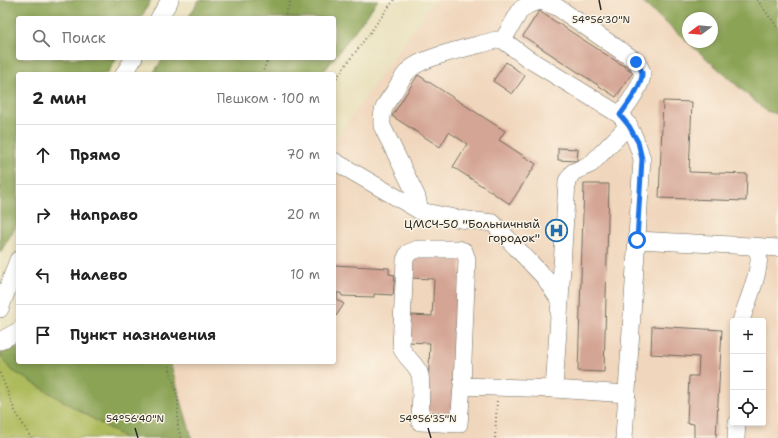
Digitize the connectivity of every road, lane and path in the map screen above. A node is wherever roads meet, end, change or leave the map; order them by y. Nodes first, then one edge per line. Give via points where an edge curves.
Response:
1 (170, 0) edge
2 (292, 0) edge
3 (394, 0) edge
4 (757, 0) edge
5 (160, 16) edge
6 (285, 16) edge
7 (778, 28) edge
8 (503, 40) junction
9 (133, 60) edge
10 (267, 60) edge
11 (125, 72) edge
12 (263, 72) edge
13 (336, 78) edge
14 (624, 120) junction
15 (336, 162) edge
16 (420, 210) junction
17 (637, 240) junction
18 (751, 246) junction
19 (778, 248) edge
20 (16, 265) edge
21 (560, 301) junction
22 (0, 309) edge
23 (742, 318) edge
24 (16, 333) edge
25 (0, 341) edge
26 (169, 364) edge
27 (0, 373) edge
28 (462, 386) junction
29 (497, 387) junction
30 (554, 389) junction
31 (627, 394) junction
32 (736, 426) edge
33 (31, 438) edge
34 (181, 438) edge
35 (495, 438) edge
36 (624, 438) edge
37 (736, 438) edge

1 - 5 street
2 - 6 path
3 - 13 path
4 - 7 path
8 - 14 street
8 - 14 street via 521,9 541,2 557,7 641,68 641,82
8 - 16 street via 419,63 409,70 383,108 382,126 417,197
9 - 11 street
10 - 12 path
14 - 17 street via 638,142 642,159
14 - 21 street via 591,164 573,172 567,181
15 - 16 street
16 - 21 street via 493,223 545,278
17 - 18 street
17 - 31 street
18 - 19 street
18 - 23 street via 760,257 756,279
20 - 22 street
21 - 30 street
24 - 25 street
26 - 34 path via 178,399 178,428
27 - 33 path via 15,411
28 - 28 street via 459,424 420,422 420,375 403,354 401,347 404,260 408,253 418,249 458,249 464,251 467,259
28 - 29 street
29 - 30 street
29 - 35 path
30 - 31 street
31 - 36 street
32 - 37 street

